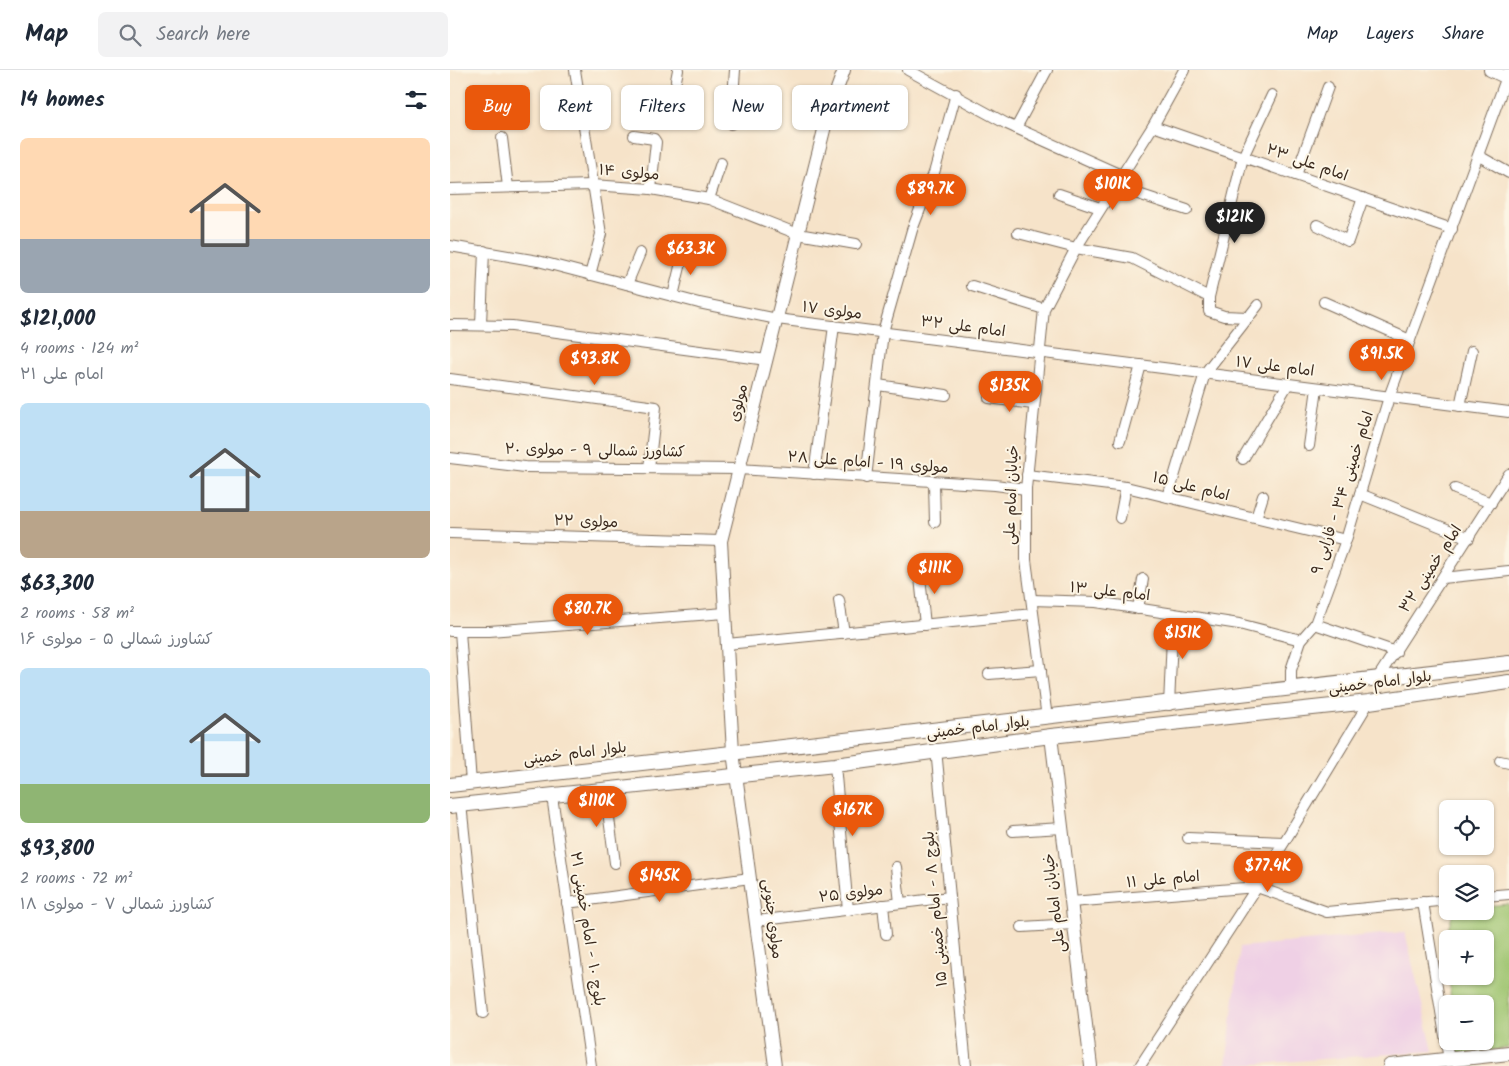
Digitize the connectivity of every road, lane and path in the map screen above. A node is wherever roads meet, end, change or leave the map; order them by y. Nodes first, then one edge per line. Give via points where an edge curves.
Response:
1 (575, 70) edge
2 (735, 70) edge
3 (844, 70) edge
4 (908, 70) edge
5 (1047, 70) edge
6 (1184, 70) edge
7 (1490, 70) edge
8 (1508, 76) edge
9 (734, 85) edge
10 (1328, 87) dead end
11 (956, 94) junction
12 (1272, 95) dead end
13 (1153, 126) junction
14 (1016, 128) junction
15 (634, 136) dead end
16 (502, 138) dead end
17 (1243, 156) junction
18 (1479, 156) junction
19 (721, 163) dead end
20 (1509, 173) edge
21 (1296, 174) junction
22 (1121, 175) junction
23 (592, 185) junction
24 (1114, 186) junction
25 (508, 187) junction
26 (450, 189) edge
27 (651, 189) junction
28 (1059, 194) dead end
29 (1363, 198) junction
30 (709, 199) junction
31 (1100, 208) junction
32 (1188, 210) dead end
33 (1317, 225) dead end
34 (1452, 228) junction
35 (1018, 233) dead end
36 (798, 234) junction
37 (856, 244) dead end
38 (450, 246) edge
39 (1076, 248) junction
40 (684, 250) dead end
41 (484, 251) junction
42 (640, 253) dead end
43 (590, 274) junction
44 (627, 284) junction
45 (972, 286) dead end
46 (672, 296) junction
47 (1209, 298) junction
48 (1324, 302) dead end
49 (1258, 305) dead end
50 (1044, 309) junction
51 (1248, 318) junction
52 (777, 319) junction
53 (450, 324) edge
54 (481, 324) junction
55 (834, 326) junction
56 (884, 332) junction
57 (1410, 340) junction
58 (1472, 351) dead end
59 (1038, 352) junction
60 (767, 360) junction
61 (1141, 365) junction
62 (1205, 373) junction
63 (450, 379) edge
64 (1288, 384) junction
65 (878, 385) junction
66 (1317, 388) junction
67 (946, 395) dead end
68 (1389, 397) junction
69 (990, 398) dead end
70 (1033, 404) junction
71 (1460, 406) junction
72 (1509, 412) edge
73 (1120, 441) dead end
74 (1308, 446) dead end
75 (450, 458) edge
76 (1243, 459) dead end
77 (649, 468) junction
78 (739, 469) junction
79 (814, 474) junction
80 (1509, 474) edge
81 (1027, 475) junction
82 (866, 478) junction
83 (934, 483) junction
84 (1126, 487) junction
85 (1026, 490) junction
86 (1455, 490) dead end
87 (1360, 494) junction
88 (1263, 496) dead end
89 (1168, 497) junction
90 (1491, 503) junction
91 (1120, 518) dead end
92 (1256, 518) junction
93 (935, 522) dead end
94 (450, 533) edge
95 (1469, 538) junction
96 (1346, 540) junction
97 (720, 541) junction
98 (919, 568) dead end
99 (1509, 571) edge
100 (1443, 578) junction
101 (1143, 579) dead end
102 (840, 600) dead end
103 (1032, 600) junction
104 (1138, 609) junction
105 (725, 614) junction
106 (1033, 614) junction
107 (1173, 614) junction
108 (1315, 624) junction
109 (925, 625) junction
110 (455, 631) edge
111 (844, 633) junction
112 (1301, 640) junction
113 (727, 644) junction
114 (1396, 652) junction
115 (1509, 663) edge
116 (1040, 670) junction
117 (988, 674) dead end
118 (1377, 680) junction
119 (1509, 682) edge
120 (1291, 690) junction
121 (1369, 702) junction
122 (1169, 705) junction
123 (1047, 718) junction
124 (1051, 736) junction
125 (936, 749) junction
126 (733, 752) junction
127 (835, 765) junction
128 (737, 776) junction
129 (472, 783) junction
130 (450, 785) edge
131 (605, 790) junction
132 (552, 796) junction
133 (455, 805) edge
134 (1062, 828) junction
135 (1013, 831) dead end
136 (1188, 838) dead end
137 (1284, 842) junction
138 (615, 863) dead end
139 (896, 867) dead end
140 (750, 878) junction
141 (1257, 887) junction
142 (1509, 894) edge
143 (1494, 895) edge
144 (950, 897) junction
145 (1439, 901) edge
146 (1071, 902) junction
147 (1423, 902) junction
148 (567, 903) junction
149 (900, 903) junction
150 (883, 905) junction
151 (848, 910) junction
152 (756, 922) junction
153 (1074, 924) junction
154 (1022, 927) dead end
155 (886, 934) dead end
156 (483, 1013) dead end
157 (1509, 1053) edge
158 (1449, 1060) junction
159 (592, 1066) edge
160 (775, 1066) edge
161 (966, 1066) edge
162 (1091, 1066) edge
163 (1140, 1066) edge
164 (1390, 1066) edge

1 - 23 street
2 - 9 street
3 - 36 street, مولوی via 828,114
4 - 11 street
5 - 14 street
6 - 13 street, خیابان امام علی
7 - 8 street
8 - 18 street, امام خمینی ۳۴ - فارابی ۹
10 - 21 street
11 - 14 street
11 - 56 street via 934,173 912,230
12 - 17 street
13 - 17 street, امام علی ۲۳
13 - 22 street, خیابان امام علی
14 - 22 street
15 - 27 street via 656,142
16 - 25 street
17 - 21 street, امام علی ۲۳
17 - 47 street
18 - 20 street
18 - 34 street, امام خمینی ۳۴ - فارابی ۹
19 - 30 street
21 - 29 street, امام علی ۲۳
22 - 24 street, خیابان امام علی
23 - 25 street, مولوی ۱۴
23 - 27 street, مولوی ۱۴
23 - 43 street via 601,234
24 - 31 street, خیابان امام علی
24 - 32 street
25 - 26 street, مولوی ۱۴
27 - 30 street, مولوی ۱۴
28 - 31 street
29 - 33 street via 1348,241
29 - 34 street, امام علی ۲۳
30 - 36 street, مولوی ۱۴
31 - 39 street, خیابان امام علی
34 - 57 street, امام خمینی ۳۴ - فارابی ۹
35 - 39 street
36 - 37 street, مولوی ۱۴
36 - 52 street, مولوی
38 - 41 street, مولوی ۱۷
39 - 47 street via 1132,258
39 - 50 street, خیابان امام علی
40 - 46 street
41 - 43 street, مولوی ۱۷
41 - 54 street
42 - 44 street
43 - 44 street, مولوی ۱۷
44 - 46 street, مولوی ۱۷
45 - 50 street
46 - 52 street, مولوی ۱۷
47 - 51 street via 1209,311
48 - 57 street
49 - 51 street
50 - 59 street, خیابان امام علی
51 - 62 street
52 - 55 street, مولوی ۱۷
52 - 60 street, مولوی
53 - 54 street
54 - 60 street
55 - 56 street, مولوی ۱۷
55 - 79 street
56 - 59 street, امام علی ۳۲
56 - 65 street
57 - 68 street, امام خمینی ۳۴ - فارابی ۹
58 - 71 street
59 - 61 street, امام علی ۱۷
59 - 70 street, خیابان امام علی
60 - 78 street, مولوی
61 - 62 street, امام علی ۱۷
61 - 73 street
62 - 64 street, امام علی ۱۷
62 - 89 street
63 - 77 street via 656,407
64 - 66 street, امام علی ۱۷
64 - 76 street
65 - 67 street
65 - 82 street
66 - 68 street, امام علی ۱۷
66 - 74 street
68 - 71 street, امام علی ۱۷
68 - 87 street, امام خمینی ۳۴ - فارابی ۹
69 - 70 street
70 - 81 street, خیابان امام علی
71 - 72 street, امام علی ۱۷
75 - 77 street, کشاورز شمالی ۹ - مولوی ۲۰ via 525,467
77 - 78 street, کشاورز شمالی ۹ - مولوی ۲۰
78 - 79 street, مولوی ۱۹ - امام علی ۲۸
78 - 97 street, مولوی
79 - 82 street, مولوی ۱۹ - امام علی ۲۸
80 - 90 street, امام خمینی ۳۲
81 - 84 street, امام علی ۱۵
81 - 85 street, خیابان امام علی
82 - 83 street, مولوی ۱۹ - امام علی ۲۸
83 - 85 street, مولوی ۱۹ - امام علی ۲۸ via 995,485
83 - 93 street
84 - 89 street, امام علی ۱۵
84 - 91 street
85 - 103 street, خیابان امام علی via 1026,560
86 - 90 street
87 - 95 street
87 - 96 street, امام خمینی ۳۴ - فارابی ۹
88 - 92 street
89 - 92 street, امام علی ۱۵
90 - 95 street, امام خمینی ۳۲
92 - 96 street, امام علی ۱۵
94 - 97 street, مولوی ۲۲
95 - 100 street, امام خمینی ۳۲
96 - 108 street, امام خمینی ۳۴ - فارابی ۹
97 - 105 street, مولوی
98 - 109 street
99 - 100 street
100 - 114 street, امام خمینی ۳۲
101 - 104 street
102 - 111 street
103 - 104 street, امام علی ۱۳ via 1096,602
103 - 106 street, خیابان امام علی
104 - 107 street, امام علی ۱۳
105 - 110 street
105 - 113 street, مولوی
106 - 109 street
106 - 116 street, خیابان امام علی
107 - 112 street, امام علی ۱۳ via 1239,624
107 - 122 street
108 - 112 street, امام خمینی ۳۴ - فارابی ۹
108 - 114 street
109 - 111 street
110 - 129 street
111 - 113 street
112 - 120 street, امام خمینی ۳۴ - فارابی ۹ via 1291,670
113 - 126 street, مولوی
114 - 118 street, امام خمینی ۳۲
115 - 118 main road, بلوار امام خمینی
116 - 117 street
116 - 123 street, خیابان امام علی
118 - 120 main road, بلوار امام خمینی
119 - 121 main road, بلوار امام خمینی
120 - 122 main road, بلوار امام خمینی
121 - 124 main road, بلوار امام خمینی
121 - 137 street
122 - 123 main road, بلوار امام خمینی
123 - 124 main road
123 - 126 main road, بلوار امام خمینی
124 - 125 main road, بلوار امام خمینی
124 - 134 street, خیابان امام علی
125 - 127 main road, بلوار امام خمینی
125 - 144 street, بلوچ ۸ - امام خمینی ۱۵
126 - 128 street, مولوی جنوبی
126 - 129 main road, بلوار امام خمینی
127 - 128 main road, بلوار امام خمینی
127 - 151 street
128 - 131 main road, بلوار امام خمینی
128 - 140 street, مولوی جنوبی
129 - 130 main road, بلوار امام خمینی
131 - 132 main road, بلوار امام خمینی
131 - 138 street
132 - 133 main road, بلوار امام خمینی
132 - 148 street, بلوچ ۱۰ - امام خمینی ۲۱
133 - 156 street
134 - 135 street
134 - 146 street, خیابان امام علی
136 - 137 street
137 - 141 street
139 - 149 street
140 - 148 street
140 - 152 street, مولوی جنوبی
141 - 146 street, امام علی ۱۱
141 - 147 street via 1327,912
141 - 163 street
142 - 143 street
144 - 149 street, مولوی ۲۵
144 - 161 street, بلوچ ۸ - امام خمینی ۱۵
145 - 147 street
146 - 153 street, خیابان امام علی
147 - 158 street
148 - 159 street, بلوچ ۱۰ - امام خمینی ۲۱
149 - 150 street, مولوی ۲۵
150 - 151 street, مولوی ۲۵
150 - 155 street
151 - 152 street, مولوی ۲۵
152 - 160 street, مولوی جنوبی
153 - 154 street
153 - 162 street, خیابان امام علی
157 - 158 main road
158 - 164 main road

